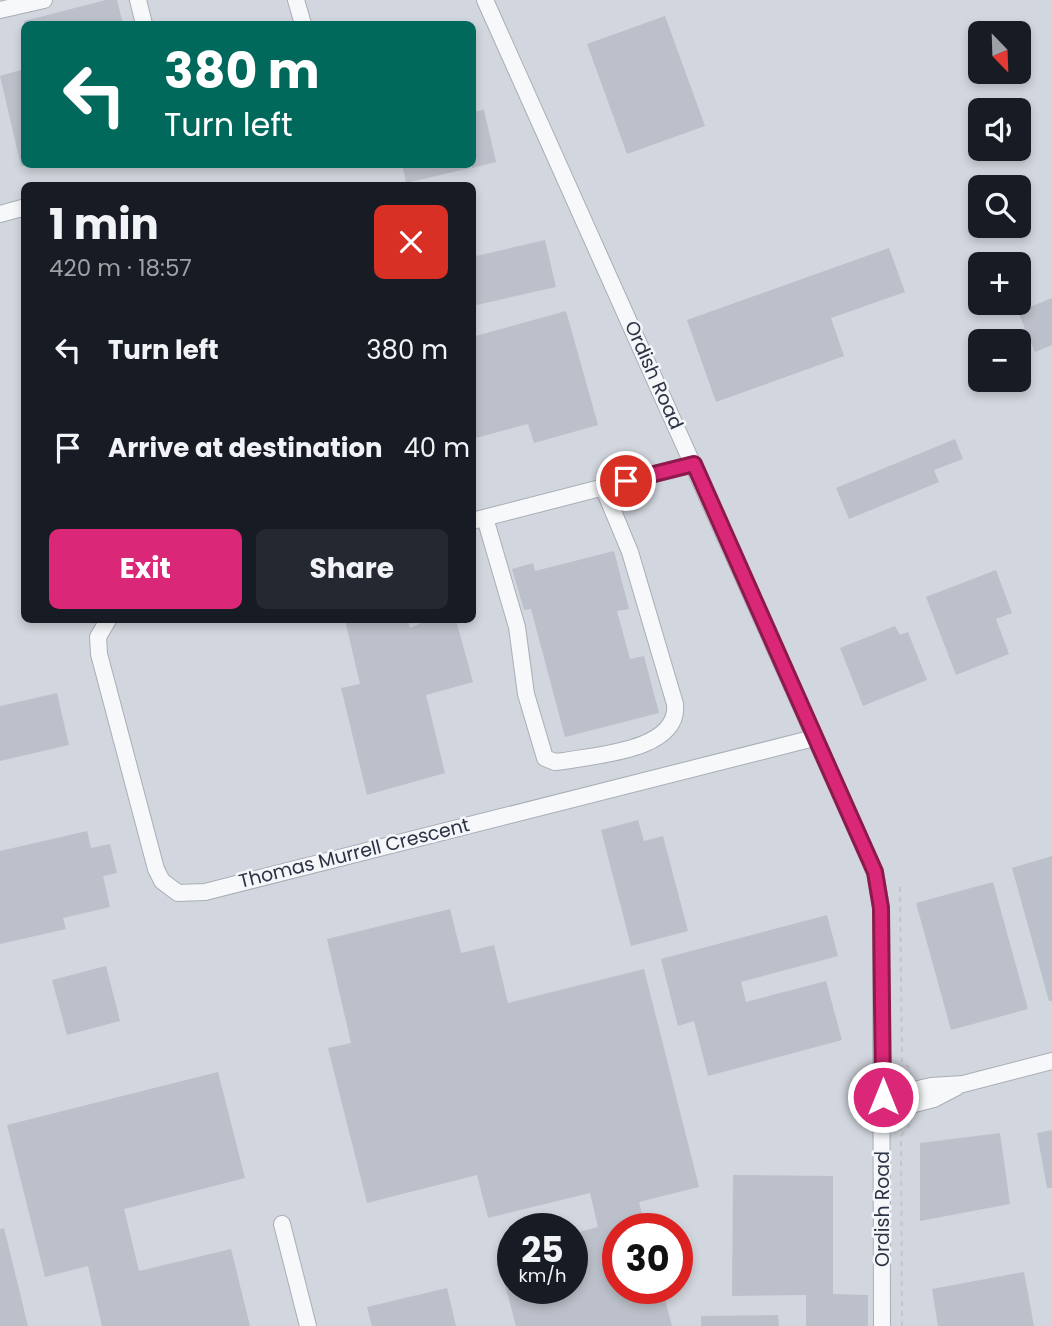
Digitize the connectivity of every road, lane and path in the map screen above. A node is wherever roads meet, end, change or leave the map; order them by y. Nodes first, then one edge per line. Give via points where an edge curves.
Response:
1 (44, 0) edge
2 (138, 0) edge
3 (296, 0) edge
4 (485, 0) edge
5 (0, 10) edge
6 (143, 21) edge
7 (302, 21) edge
8 (21, 208) edge
9 (0, 214) edge
10 (694, 464) junction
11 (603, 487) junction
12 (479, 519) edge
13 (106, 623) edge
14 (814, 738) junction
15 (900, 887) dead end
16 (1052, 1061) edge
17 (910, 1079) dead end
18 (883, 1104) junction
19 (909, 1115) dead end
20 (282, 1224) dead end
21 (308, 1326) edge
22 (882, 1326) edge
23 (902, 1326) edge

1 - 5 street
2 - 6 street
3 - 7 street
4 - 10 street, Ordish Road
8 - 9 street
10 - 11 street
10 - 14 street, Ordish Road
11 - 12 street
11 - 12 street via 630,552 675,704 676,715 668,731 643,744 564,761 545,758 526,694 517,627
13 - 14 street, Thomas Murrell Crescent via 98,637 99,654 156,869 178,894 205,892
14 - 18 street, Ordish Road via 875,872 881,908
15 - 17 path via 902,1062 911,1069
16 - 18 street via 962,1084 934,1099
18 - 22 street, Ordish Road
19 - 23 path via 909,1126 901,1136
20 - 21 street

